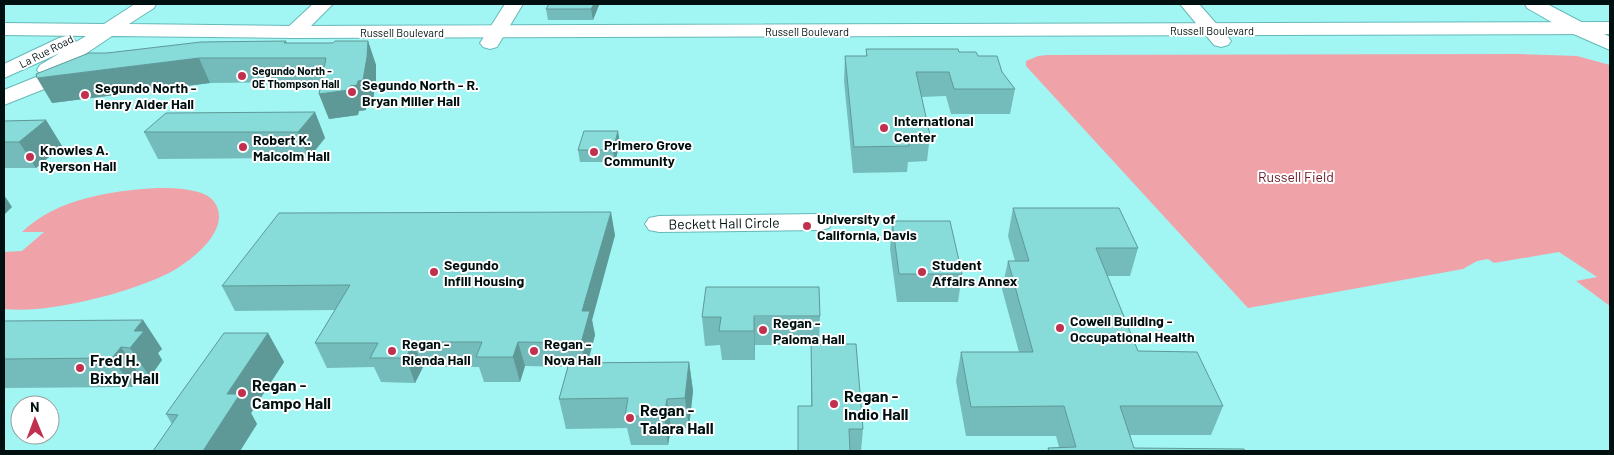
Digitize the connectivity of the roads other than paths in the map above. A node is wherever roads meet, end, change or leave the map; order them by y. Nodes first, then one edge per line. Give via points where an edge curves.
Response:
1 (126, 4) edge
2 (147, 4) edge
3 (324, 4) edge
4 (514, 4) edge
5 (1189, 4) edge
6 (1534, 4) edge
7 (1576, 28) junction
8 (4, 29) edge
9 (111, 30) junction
10 (1047, 31) junction
11 (294, 32) junction
12 (1216, 36) junction
13 (1607, 37) edge
14 (494, 38) junction
15 (997, 42) junction
16 (4, 44) edge
17 (62, 44) junction
18 (236, 44) junction
19 (91, 45) junction
20 (168, 50) edge
21 (4, 72) edge
22 (4, 90) edge
23 (4, 98) edge
24 (819, 222) dead end
25 (659, 224) dead end

1 - 19 main road
2 - 9 main road, La Rue Road
3 - 11 main road
4 - 14 main road
5 - 12 main road
6 - 7 main road
7 - 12 main road, Russell Boulevard
7 - 13 main road
8 - 19 main road, Russell Boulevard
9 - 11 main road, Russell Boulevard
9 - 19 main road, La Rue Road
10 - 12 main road, Russell Boulevard
10 - 14 main road, Russell Boulevard
10 - 15 main road via 1042,36 1005,37
11 - 14 main road, Russell Boulevard
12 - 13 main road, Russell Boulevard
12 - 15 main road, Russell Boulevard
14 - 15 main road, Russell Boulevard
14 - 18 main road, Russell Boulevard
16 - 17 main road, Russell Boulevard
17 - 19 main road, Russell Boulevard
17 - 21 main road, La Rue Road
18 - 19 main road, Russell Boulevard
18 - 20 main road
19 - 22 main road, La Rue Road via 58,66
19 - 23 main road via 60,74
24 - 25 main road, Beckett Hall Circle

